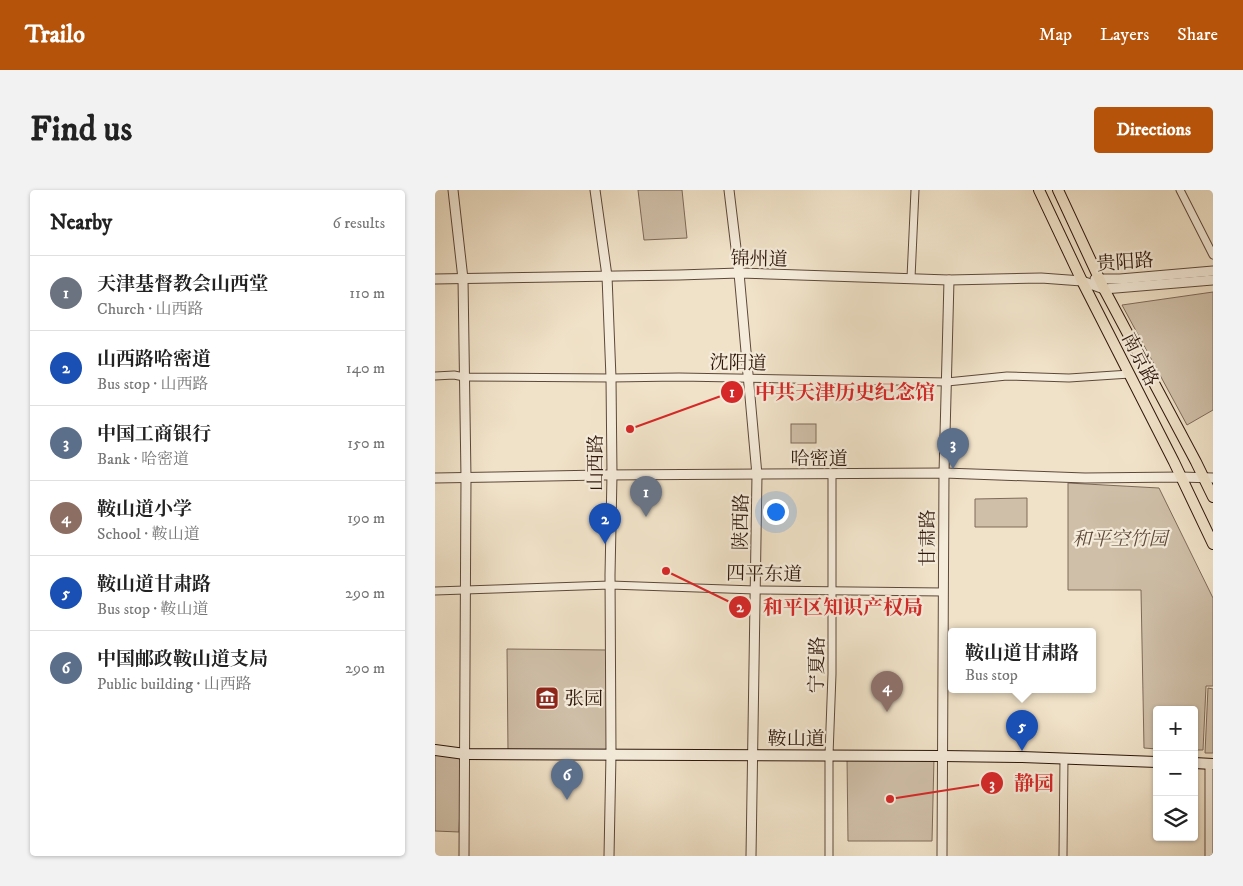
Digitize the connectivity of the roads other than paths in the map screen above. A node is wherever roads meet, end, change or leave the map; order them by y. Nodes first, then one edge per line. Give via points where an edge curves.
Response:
1 (453, 190) edge
2 (595, 190) edge
3 (729, 190) edge
4 (915, 190) edge
5 (1039, 190) edge
6 (1058, 190) edge
7 (1181, 190) edge
8 (1213, 255) edge
9 (1213, 271) edge
10 (739, 273) junction
11 (607, 276) junction
12 (911, 278) junction
13 (1099, 278) junction
14 (435, 279) edge
15 (463, 279) junction
16 (949, 280) junction
17 (1213, 280) edge
18 (1082, 281) junction
19 (1104, 289) junction
20 (1129, 374) junction
21 (435, 376) edge
22 (464, 377) junction
23 (611, 378) junction
24 (749, 378) junction
25 (947, 382) junction
26 (944, 473) junction
27 (832, 474) junction
28 (612, 475) junction
29 (757, 475) junction
30 (1181, 477) junction
31 (435, 478) edge
32 (466, 478) junction
33 (1208, 478) edge
34 (1213, 497) edge
35 (1213, 544) edge
36 (610, 585) junction
37 (465, 590) junction
38 (755, 590) junction
39 (435, 591) edge
40 (832, 591) junction
41 (943, 592) junction
42 (435, 750) edge
43 (465, 754) junction
44 (611, 754) junction
45 (753, 755) junction
46 (829, 755) junction
47 (942, 756) junction
48 (1064, 758) junction
49 (1153, 762) edge
50 (1198, 763) edge
51 (1211, 764) edge
52 (464, 856) edge
53 (609, 856) edge
54 (751, 856) edge
55 (829, 856) edge
56 (942, 856) edge
57 (1063, 856) edge
58 (1209, 856) edge

1 - 15 street
2 - 11 street, 山西路
3 - 10 street, 陕西路
4 - 12 street
5 - 18 main road, 南京路
6 - 13 main road, 南京路
7 - 8 street
9 - 13 street, 贵阳路
10 - 11 street, 锦州道
10 - 12 street, 锦州道
10 - 24 street, 陕西路
11 - 15 street, 锦州道
11 - 23 street, 山西路
12 - 16 street, 锦州道
13 - 18 street, 贵阳路
13 - 19 main road, 南京路
14 - 15 street, 锦州道
15 - 22 street
16 - 18 street, 锦州道 via 1041,278
16 - 25 street, 甘肃路
17 - 19 street, 贵阳路
18 - 19 street, 贵阳路
18 - 20 main road, 南京路
19 - 33 main road, 南京路
20 - 25 street, 沈阳道 via 1069,378 1007,376
20 - 30 main road, 南京路
21 - 22 street, 沈阳道
22 - 23 street, 沈阳道
22 - 32 street
23 - 24 street, 沈阳道
23 - 28 street, 山西路
24 - 25 street, 沈阳道
24 - 29 street, 陕西路
25 - 26 street, 甘肃路
26 - 27 street, 哈密道
26 - 30 street, 哈密道 via 1085,478
26 - 41 street, 甘肃路
27 - 29 street, 哈密道
27 - 40 street, 宁夏路
28 - 29 street, 哈密道
28 - 32 street, 哈密道
28 - 36 street, 山西路
29 - 38 street, 陕西路
30 - 33 street, 哈密道
30 - 35 main road, 南京路
31 - 32 street, 哈密道
32 - 37 street
33 - 34 main road, 南京路
36 - 37 street, 四平东道
36 - 38 street, 四平东道
36 - 44 street, 山西路
37 - 39 street, 四平东道
37 - 43 street
38 - 40 street, 四平东道
38 - 45 street, 陕西路
40 - 41 street, 四平东道
40 - 46 street, 宁夏路 via 833,674
41 - 47 street, 甘肃路
42 - 43 main road, 鞍山道
43 - 44 main road, 鞍山道
43 - 52 street
44 - 45 main road, 鞍山道
44 - 53 street, 山西路
45 - 46 main road, 鞍山道
45 - 54 street, 陕西路
46 - 47 main road, 鞍山道
46 - 55 street, 宁夏路
47 - 48 main road, 鞍山道
47 - 56 street, 甘肃路
48 - 49 main road, 鞍山道
48 - 57 street
50 - 51 main road
51 - 58 street

